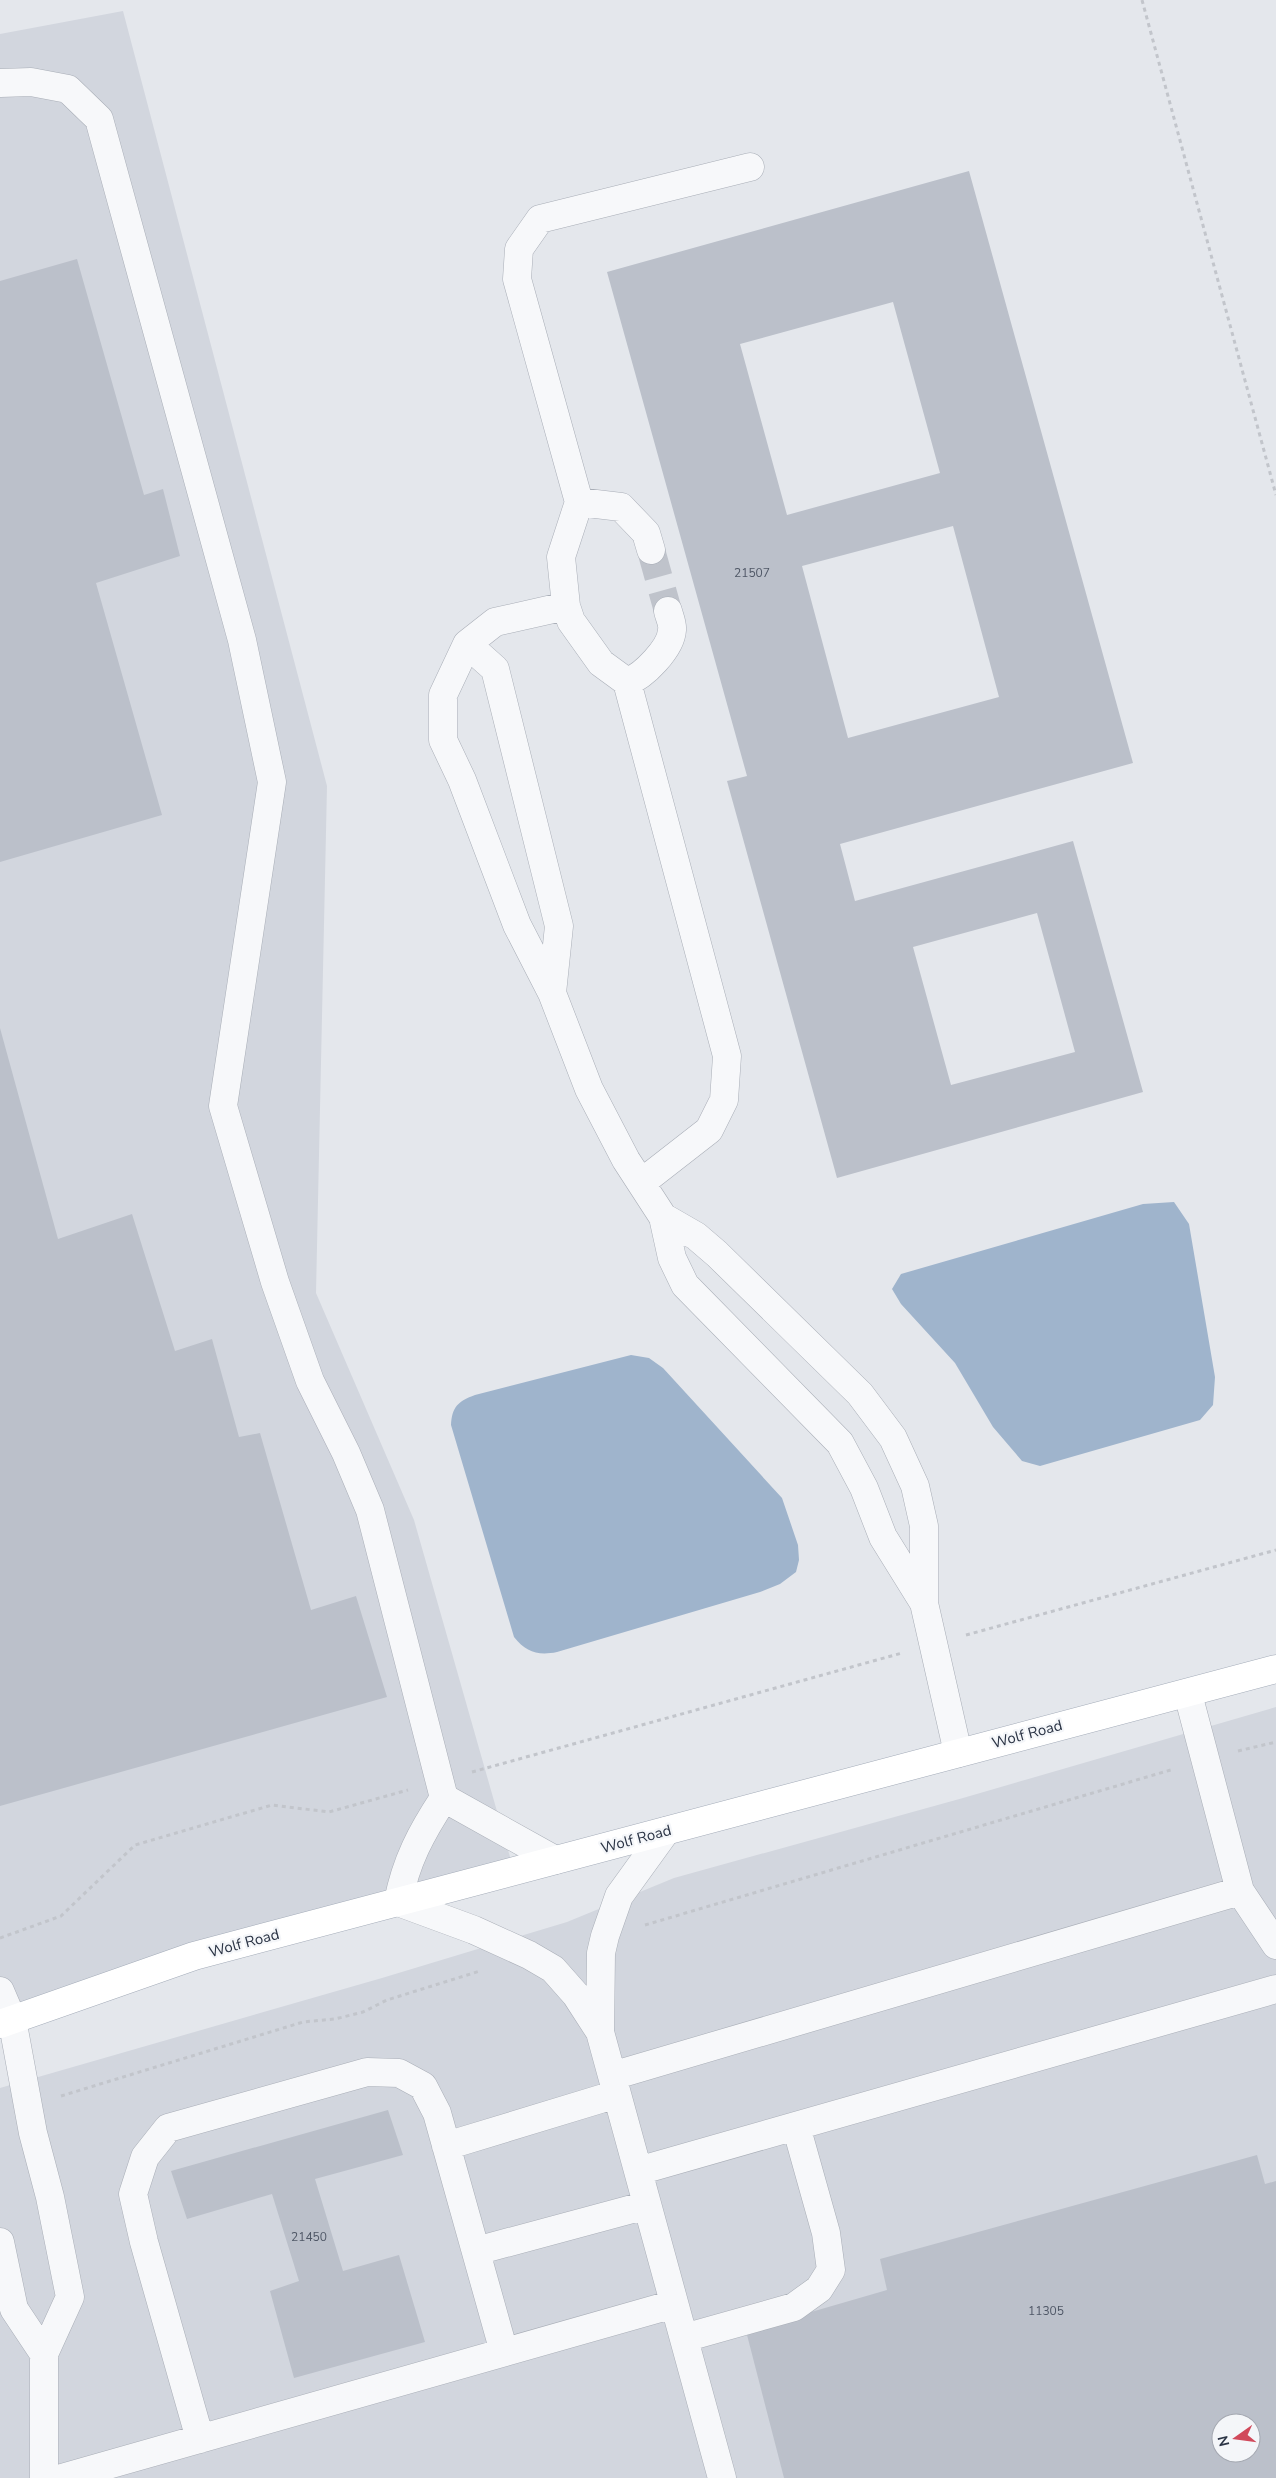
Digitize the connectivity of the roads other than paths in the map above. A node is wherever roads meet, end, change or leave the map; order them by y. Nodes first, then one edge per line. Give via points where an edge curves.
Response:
1 (0, 83) edge
2 (750, 168) dead end
3 (579, 502) junction
4 (651, 550) tunnel mouth
5 (566, 606) junction
6 (668, 611) tunnel mouth
7 (467, 644) junction
8 (628, 682) junction
9 (552, 993) junction
10 (641, 1183) junction
11 (663, 1216) junction
12 (924, 1603) junction
13 (1276, 1670) edge
14 (1188, 1694) junction
15 (958, 1753) junction
16 (441, 1789) junction
17 (666, 1831) junction
18 (555, 1860) junction
19 (1240, 1891) junction
20 (398, 1902) junction
21 (1276, 1945) edge
22 (1276, 1989) edge
23 (0, 1991) edge
24 (6, 2021) edge
25 (600, 2032) junction
26 (614, 2085) junction
27 (796, 2126) junction
28 (446, 2146) junction
29 (638, 2171) junction
30 (647, 2204) junction
31 (0, 2242) edge
32 (476, 2251) junction
33 (674, 2304) junction
34 (684, 2338) junction
35 (504, 2352) junction
36 (44, 2354) junction
37 (200, 2439) junction
38 (44, 2478) edge
39 (62, 2478) edge
40 (722, 2478) edge

1 - 16 street via 31,82 68,90 99,119 242,640 272,782 223,1106 275,1282 310,1381 370,1510
2 - 3 street via 540,219 519,249 517,278
3 - 4 street via 621,507 646,533
3 - 5 street via 561,557
5 - 7 street via 495,622
5 - 8 street via 571,620 601,663
6 - 8 street via 672,630 660,657 638,678
7 - 9 street via 495,669 559,926
7 - 9 street via 443,695 443,740 462,780 518,925
8 - 10 street via 727,1056 724,1100 709,1130
9 - 10 street via 589,1089
10 - 11 street
11 - 12 street via 672,1258 685,1285 840,1443 864,1488 883,1536
11 - 12 street via 696,1236 717,1254 860,1394 893,1438 915,1486 924,1526
12 - 15 street
13 - 14 main road, Wolf Road
14 - 15 main road, Wolf Road
14 - 19 street
15 - 17 main road, Wolf Road
16 - 18 street
16 - 20 street via 404,1872
17 - 18 main road, Wolf Road
17 - 25 street via 620,1896 605,1936 601,1953
18 - 20 main road, Wolf Road
19 - 21 street
19 - 26 street
20 - 24 main road, Wolf Road via 194,1956
20 - 25 street via 474,1930 553,1969 576,1995
22 - 27 street
23 - 24 street
24 - 36 street via 50,2196 70,2297
25 - 26 street
26 - 28 street
26 - 29 street
27 - 29 street
27 - 34 street via 826,2232 831,2270 820,2289 794,2307
28 - 32 street
28 - 37 street via 437,2114 423,2086 399,2073 367,2072 168,2128 145,2157 133,2194
29 - 30 street
30 - 32 street
30 - 33 street
31 - 36 street via 14,2309
32 - 35 street
33 - 34 street
33 - 35 street
34 - 40 street
35 - 37 street
36 - 38 street
37 - 39 street

